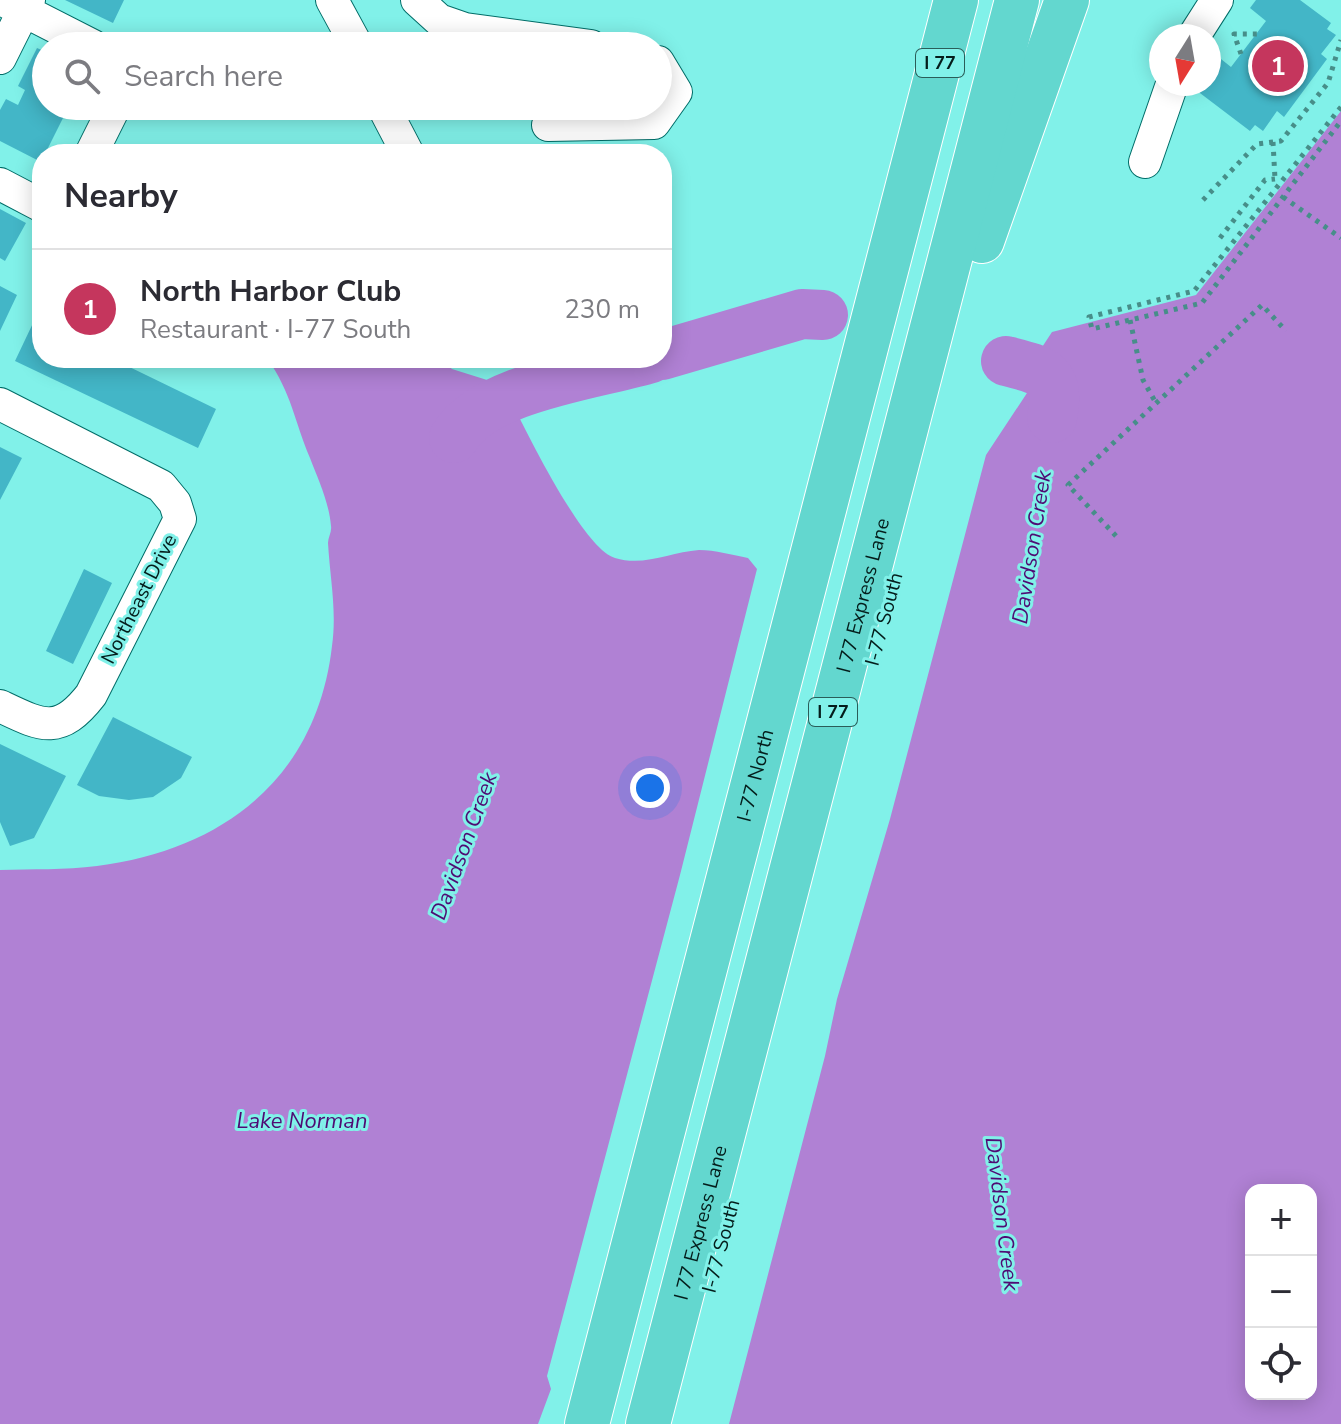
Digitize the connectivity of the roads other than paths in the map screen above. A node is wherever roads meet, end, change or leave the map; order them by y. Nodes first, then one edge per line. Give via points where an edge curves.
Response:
1 (332, 0) edge
2 (417, 0) edge
3 (956, 0) edge
4 (983, 0) edge
5 (1017, 0) edge
6 (1044, 0) edge
7 (1067, 0) edge
8 (1217, 0) edge
9 (19, 4) edge
10 (1202, 24) edge
11 (68, 32) edge
12 (349, 32) edge
13 (487, 32) edge
14 (0, 58) edge
15 (1168, 96) edge
16 (108, 120) edge
17 (390, 120) edge
18 (656, 120) edge
19 (548, 125) dead end
20 (96, 144) edge
21 (403, 144) edge
22 (1145, 162) dead end
23 (0, 184) edge
24 (32, 201) edge
25 (982, 241) junction
26 (0, 404) edge
27 (0, 706) edge
28 (587, 1424) edge
29 (615, 1424) edge
30 (648, 1424) edge
31 (675, 1424) edge

1 - 12 street
2 - 13 street via 439,20
3 - 28 highway, I-77 North / I 77
4 - 29 highway, I 77 Express Lane / I 77
5 - 30 highway, I 77 Express Lane / I 77
6 - 25 highway, I-77 South / I 77
7 - 25 highway
8 - 10 street
9 - 11 street
9 - 14 street
15 - 22 street
16 - 20 street
17 - 21 street
18 - 19 street
23 - 24 street
25 - 31 highway, I-77 South / I 77
26 - 27 street, Northeast Drive via 161,486 180,519 91,695 76,714 56,725

